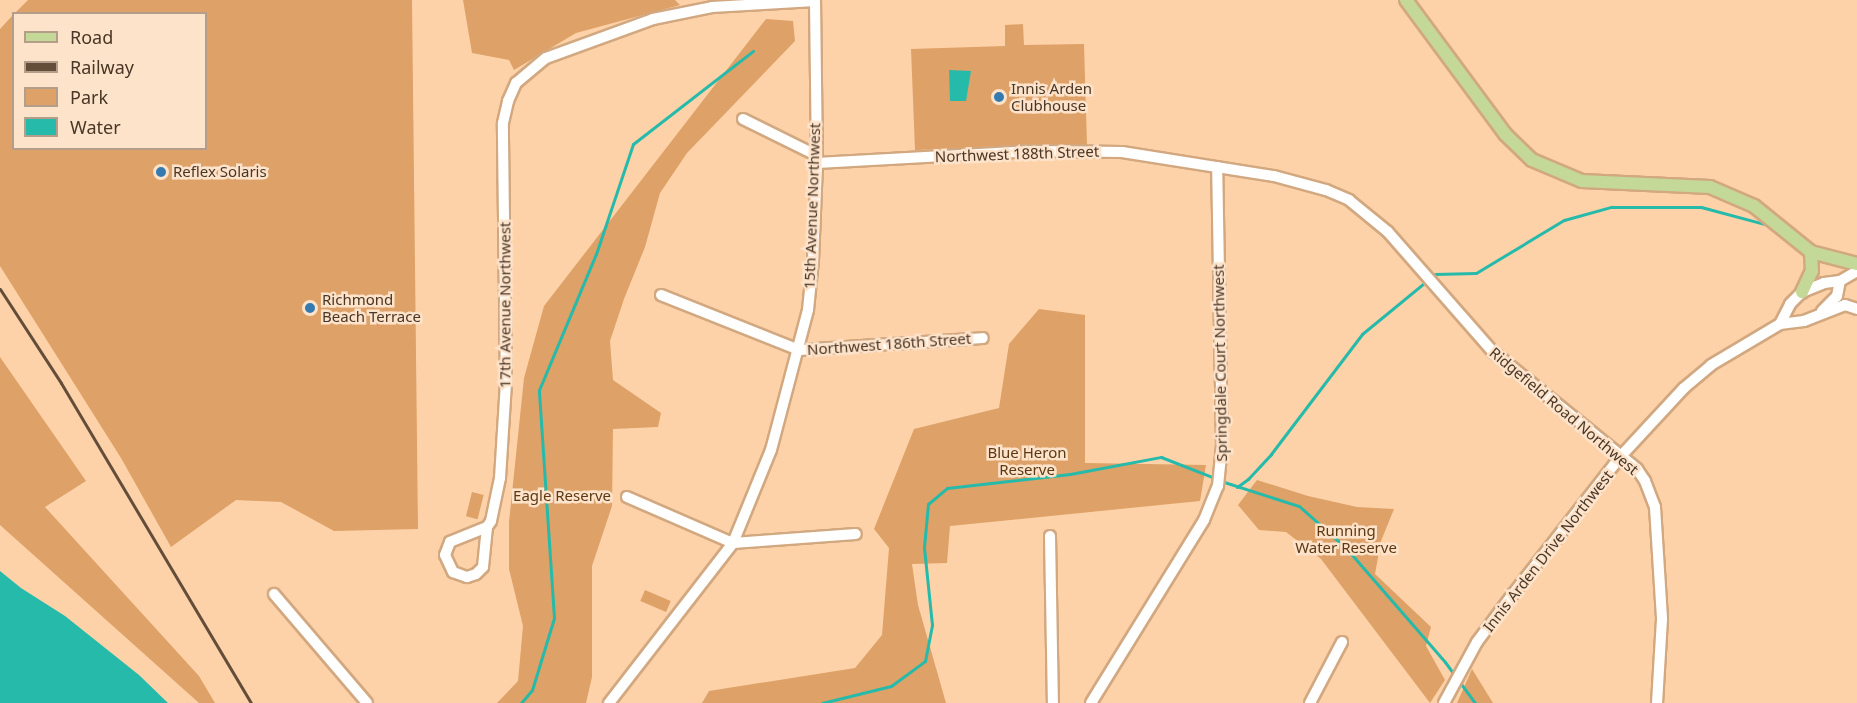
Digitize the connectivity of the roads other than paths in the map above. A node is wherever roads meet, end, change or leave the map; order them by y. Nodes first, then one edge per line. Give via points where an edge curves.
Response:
1 (1406, 0) edge
2 (1416, 0) edge
3 (815, 1) edge
4 (743, 119) dead end
5 (816, 159) junction
6 (1217, 167) junction
7 (1811, 252) junction
8 (1857, 264) edge
9 (1857, 271) edge
10 (1840, 281) junction
11 (1802, 292) junction
12 (661, 295) dead end
13 (1857, 309) edge
14 (1818, 315) junction
15 (1780, 324) junction
16 (983, 338) dead end
17 (799, 350) junction
18 (1621, 456) junction
19 (627, 496) dead end
20 (487, 527) junction
21 (856, 534) dead end
22 (1050, 536) dead end
23 (733, 543) junction
24 (274, 594) dead end
25 (1342, 642) dead end
26 (367, 703) edge
27 (609, 703) edge
28 (1053, 703) edge
29 (1091, 703) edge
30 (1310, 703) edge
31 (1444, 703) edge
32 (1657, 703) edge

1 - 2 street
1 - 7 main road via 1505,134 1532,160 1582,182 1710,187 1754,206
3 - 5 street, 15th Avenue Northwest
3 - 20 street, 17th Avenue Northwest via 712,7 653,19 546,58 516,83 503,123 505,394 500,478
4 - 5 street, Northwest 188th Street
5 - 6 street, Northwest 188th Street via 1092,151 1174,158
5 - 17 street, 15th Avenue Northwest via 813,260
6 - 18 street, Ridgefield Road Northwest via 1312,186 1349,200 1368,213 1492,351
6 - 29 street, Springdale Court Northwest via 1222,446 1218,486 1204,520
7 - 8 main road
7 - 11 main road via 1812,271
9 - 10 street
10 - 11 street
10 - 14 street via 1837,296
11 - 15 street, Innis Arden Drive Northwest via 1790,304
12 - 17 street, Northwest 186th Street
13 - 14 street, Innis Arden Drive Northwest via 1845,305
14 - 15 street, Innis Arden Drive Northwest
15 - 18 street, Innis Arden Drive Northwest via 1707,368 1657,414
16 - 17 street, Northwest 186th Street
17 - 23 street, 15th Avenue Northwest via 771,450
18 - 31 street, Innis Arden Drive Northwest via 1477,642
18 - 32 street, Ridgefield Road Northwest via 1637,469 1655,507 1662,619
19 - 23 street
20 - 20 street, 17th Avenue Northwest via 454,539 447,546 446,560 453,572 467,577 483,567
21 - 23 street
22 - 28 street
23 - 27 street, 15th Avenue Northwest
24 - 26 street
25 - 30 street

